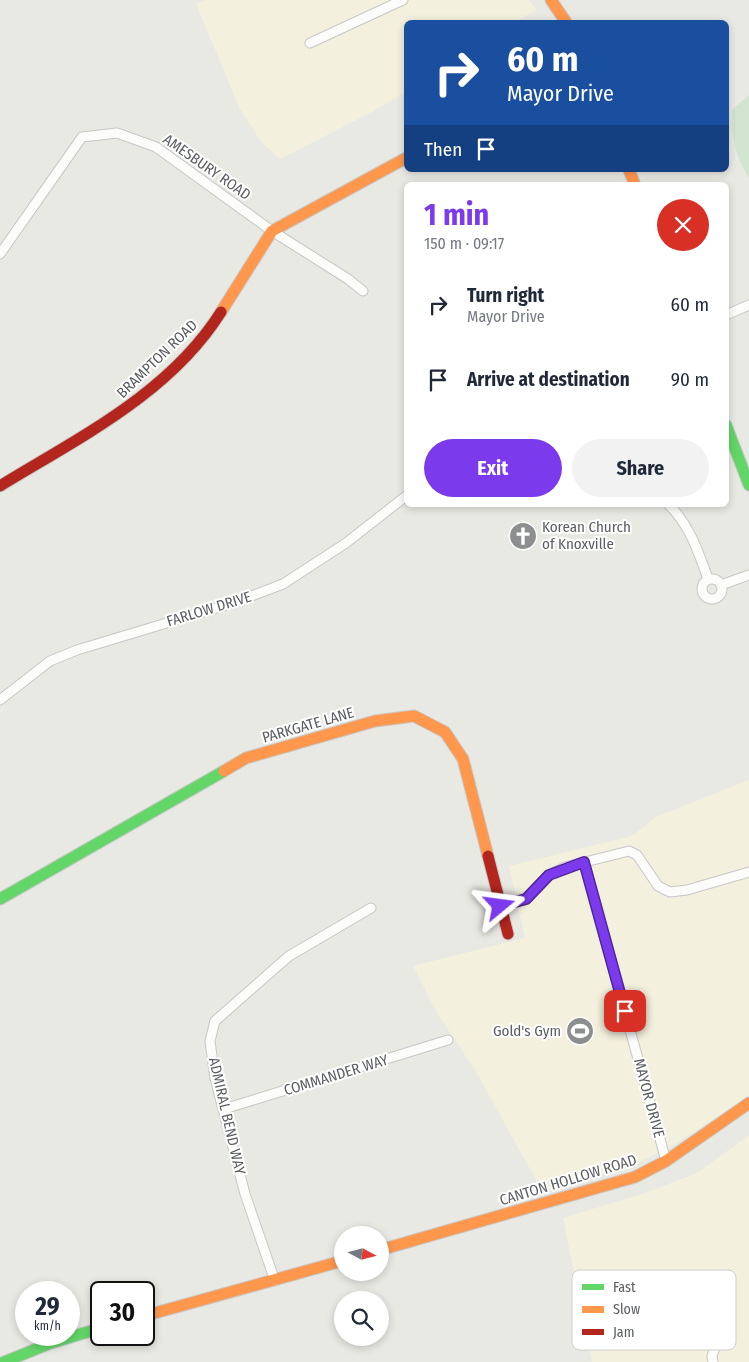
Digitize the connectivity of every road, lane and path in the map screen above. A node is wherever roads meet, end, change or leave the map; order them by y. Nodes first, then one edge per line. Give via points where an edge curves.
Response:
1 (403, 0) edge
2 (551, 0) edge
3 (565, 20) edge
4 (310, 43) dead end
5 (404, 159) edge
6 (272, 231) junction
7 (0, 254) edge
8 (363, 291) dead end
9 (749, 305) edge
10 (729, 314) edge
11 (729, 433) edge
12 (749, 485) edge
13 (0, 486) edge
14 (404, 498) edge
15 (671, 507) edge
16 (749, 575) edge
17 (708, 579) junction
18 (721, 585) junction
19 (0, 700) edge
20 (584, 862) junction
21 (749, 872) edge
22 (0, 899) edge
23 (500, 906) junction
24 (371, 908) dead end
25 (508, 934) dead end
26 (448, 1040) dead end
27 (749, 1103) edge
28 (224, 1109) junction
29 (666, 1161) junction
30 (389, 1247) edge
31 (334, 1263) edge
32 (275, 1281) junction
33 (155, 1313) edge
34 (90, 1331) edge
35 (4, 1362) edge

1 - 4 street
2 - 3 street
5 - 6 street
6 - 7 street, AMESBURY ROAD via 156,147 117,132 82,138
6 - 8 street, AMESBURY ROAD via 348,278
6 - 13 street, BRAMPTON ROAD via 204,338 131,406
9 - 10 street
11 - 12 street
14 - 19 street, FARLOW DRIVE via 283,584 50,661
15 - 17 street via 692,539
16 - 18 street
17 - 18 street via 717,580
17 - 18 street via 701,588 708,599 718,597 722,592
20 - 21 street via 628,851 637,855 658,886 670,892
20 - 23 street via 549,875 526,899
20 - 29 street, MAYOR DRIVE
22 - 23 street, PARKGATE LANE via 246,758 375,721 414,716 445,732 464,759
23 - 25 street, PARKGATE LANE
24 - 28 street, ADMIRAL BEND WAY via 289,956 215,1021 210,1041 215,1078
26 - 28 street, COMMANDER WAY
27 - 29 street, CANTON HOLLOW ROAD
28 - 32 street, ADMIRAL BEND WAY via 245,1194
29 - 30 street, CANTON HOLLOW ROAD via 619,1183
31 - 32 street
32 - 33 street
34 - 35 street

